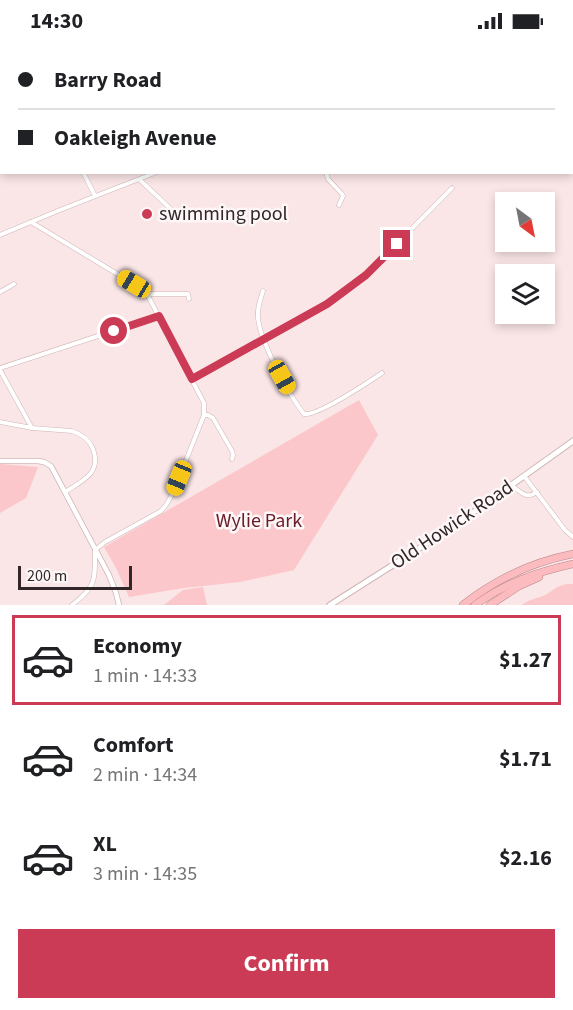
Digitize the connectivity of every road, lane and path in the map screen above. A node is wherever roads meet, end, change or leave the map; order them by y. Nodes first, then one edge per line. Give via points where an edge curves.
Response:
1 (84, 174) edge
2 (153, 174) edge
3 (327, 174) edge
4 (140, 180) junction
5 (452, 188) dead end
6 (95, 196) junction
7 (339, 205) dead end
8 (195, 214) dead end
9 (31, 222) junction
10 (0, 235) edge
11 (14, 284) dead end
12 (262, 291) dead end
13 (0, 292) edge
14 (147, 294) junction
15 (189, 299) dead end
16 (159, 316) junction
17 (263, 339) junction
18 (0, 369) edge
19 (382, 374) dead end
20 (192, 379) junction
21 (204, 415) junction
22 (0, 422) edge
23 (32, 428) junction
24 (573, 441) edge
25 (232, 459) dead end
26 (0, 461) edge
27 (524, 476) junction
28 (511, 486) junction
29 (65, 492) junction
30 (537, 492) junction
31 (573, 537) edge
32 (95, 550) junction
33 (573, 554) edge
34 (101, 560) junction
35 (573, 566) edge
36 (557, 569) junction
37 (95, 570) junction
38 (464, 604) edge
39 (72, 605) edge
40 (119, 605) edge
41 (330, 605) edge
42 (475, 605) edge
43 (490, 605) edge

1 - 6 street
2 - 4 street
3 - 7 street via 343,196
4 - 6 street
4 - 8 street via 175,213
5 - 17 street via 359,281 327,304
6 - 9 street
9 - 10 street
9 - 14 street
11 - 13 street
12 - 17 street via 257,312
14 - 15 street via 188,294
14 - 16 street
16 - 18 street
16 - 20 street
17 - 19 street via 305,415
17 - 20 street
18 - 23 street
20 - 21 street via 204,403
21 - 25 street via 216,423 232,451
21 - 32 street via 166,505
22 - 23 street
23 - 29 street via 72,431 92,446 95,467 88,477
24 - 27 main road, Old Howick Road
26 - 29 street via 44,462 54,471
27 - 28 main road, Old Howick Road
27 - 30 street
28 - 30 street via 527,496
28 - 41 main road, Old Howick Road
29 - 32 street
30 - 31 street
32 - 34 street
32 - 37 street
33 - 38 highway via 530,565
34 - 37 street
34 - 40 street
35 - 36 highway
36 - 42 highway via 509,584
36 - 43 highway via 519,586
37 - 39 street via 89,590

